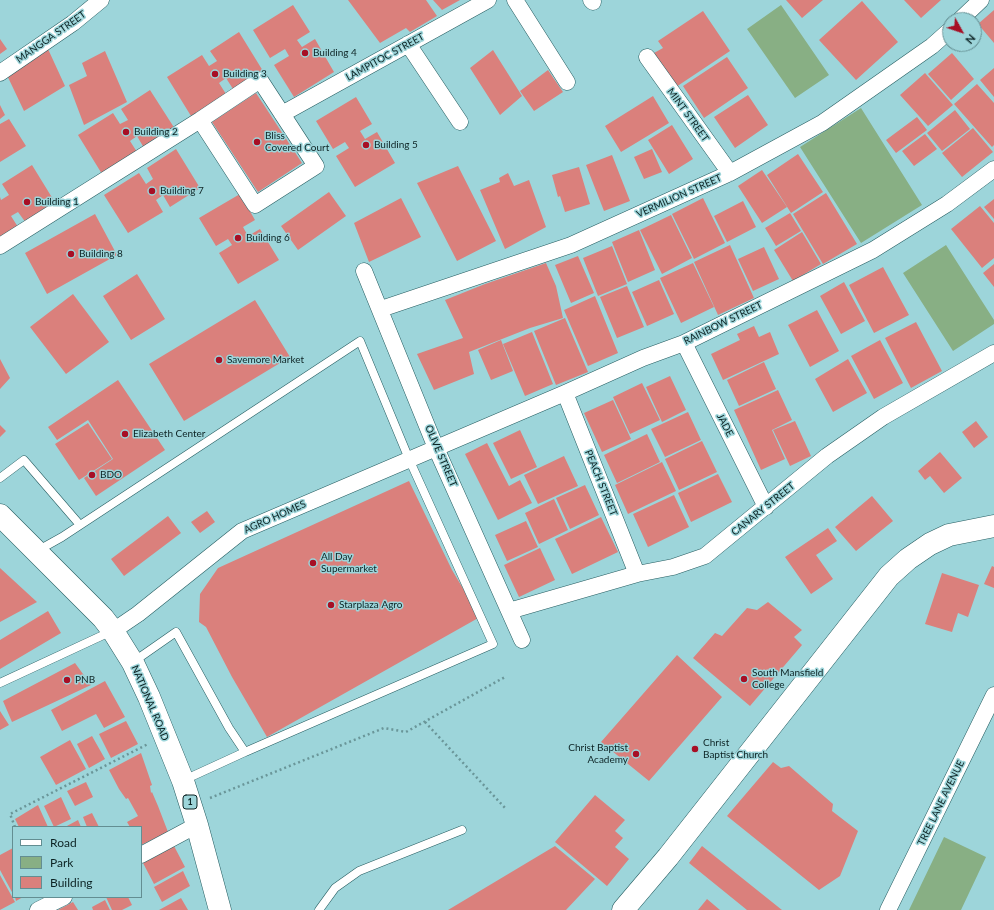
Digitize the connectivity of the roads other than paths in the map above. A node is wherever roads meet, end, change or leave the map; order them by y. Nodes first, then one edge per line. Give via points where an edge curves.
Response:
1 (101, 0) edge
2 (488, 0) edge
3 (515, 0) edge
4 (981, 0) edge
5 (968, 12) edge
6 (942, 37) edge
7 (408, 44) junction
8 (647, 57) dead end
9 (0, 72) edge
10 (567, 82) dead end
11 (282, 114) junction
12 (200, 120) junction
13 (460, 122) dead end
14 (994, 168) edge
15 (730, 173) junction
16 (0, 246) edge
17 (364, 271) dead end
18 (381, 309) junction
19 (684, 343) junction
20 (994, 353) edge
21 (565, 393) junction
22 (436, 448) junction
23 (409, 459) junction
24 (0, 478) edge
25 (766, 507) junction
26 (0, 515) edge
27 (80, 525) junction
28 (994, 526) edge
29 (36, 551) junction
30 (637, 574) junction
31 (509, 611) junction
32 (113, 631) junction
33 (522, 640) dead end
34 (132, 663) junction
35 (0, 683) edge
36 (994, 695) edge
37 (245, 752) junction
38 (183, 781) junction
39 (194, 815) junction
40 (462, 830) dead end
41 (142, 854) edge
42 (62, 898) edge
43 (38, 910) edge
44 (220, 910) edge
45 (319, 910) edge
46 (623, 910) edge
47 (888, 910) edge

1 - 9 street, MANGGA STREET
2 - 7 street, LAMPITOC STREET
3 - 10 street
4 - 5 street
6 - 15 street, VERMILION STREET via 822,123
7 - 11 street, LAMPITOC STREET
7 - 13 street
8 - 15 street, MINT STREET
11 - 12 street via 260,80
11 - 12 street via 316,166 255,206
12 - 16 street
14 - 19 street, RAINBOW STREET via 947,204 873,250
15 - 18 street, VERMILION STREET via 571,245
17 - 18 street, OLIVE STREET
18 - 22 street, OLIVE STREET
19 - 21 street, RAINBOW STREET via 642,358
19 - 25 street, JADE
20 - 25 street, CANARY STREET via 884,417 827,456
21 - 22 street, RAINBOW STREET
21 - 30 street, PEACH STREET
22 - 23 street, AGRO HOMES
22 - 31 street, OLIVE STREET
23 - 27 lane via 360,341
23 - 32 street, AGRO HOMES via 242,531
23 - 37 lane via 493,644
24 - 27 lane via 24,460
25 - 30 street, CANARY STREET via 705,556 673,568
26 - 29 main road, NATIONAL ROAD / 1
27 - 29 lane via 62,538
28 - 46 main road via 949,535 930,544 908,559 890,576 668,857
29 - 32 main road, NATIONAL ROAD / 1
30 - 31 street, CANARY STREET
31 - 33 street, OLIVE STREET
32 - 34 main road, NATIONAL ROAD / 1
32 - 35 lane
34 - 37 lane via 176,632
34 - 38 main road, NATIONAL ROAD / 1
36 - 47 street, TREE LANE AVENUE
37 - 38 lane
38 - 39 main road, NATIONAL ROAD / 1
39 - 41 street
39 - 44 main road, NATIONAL ROAD / 1
40 - 45 lane via 359,871 335,888
42 - 43 street

